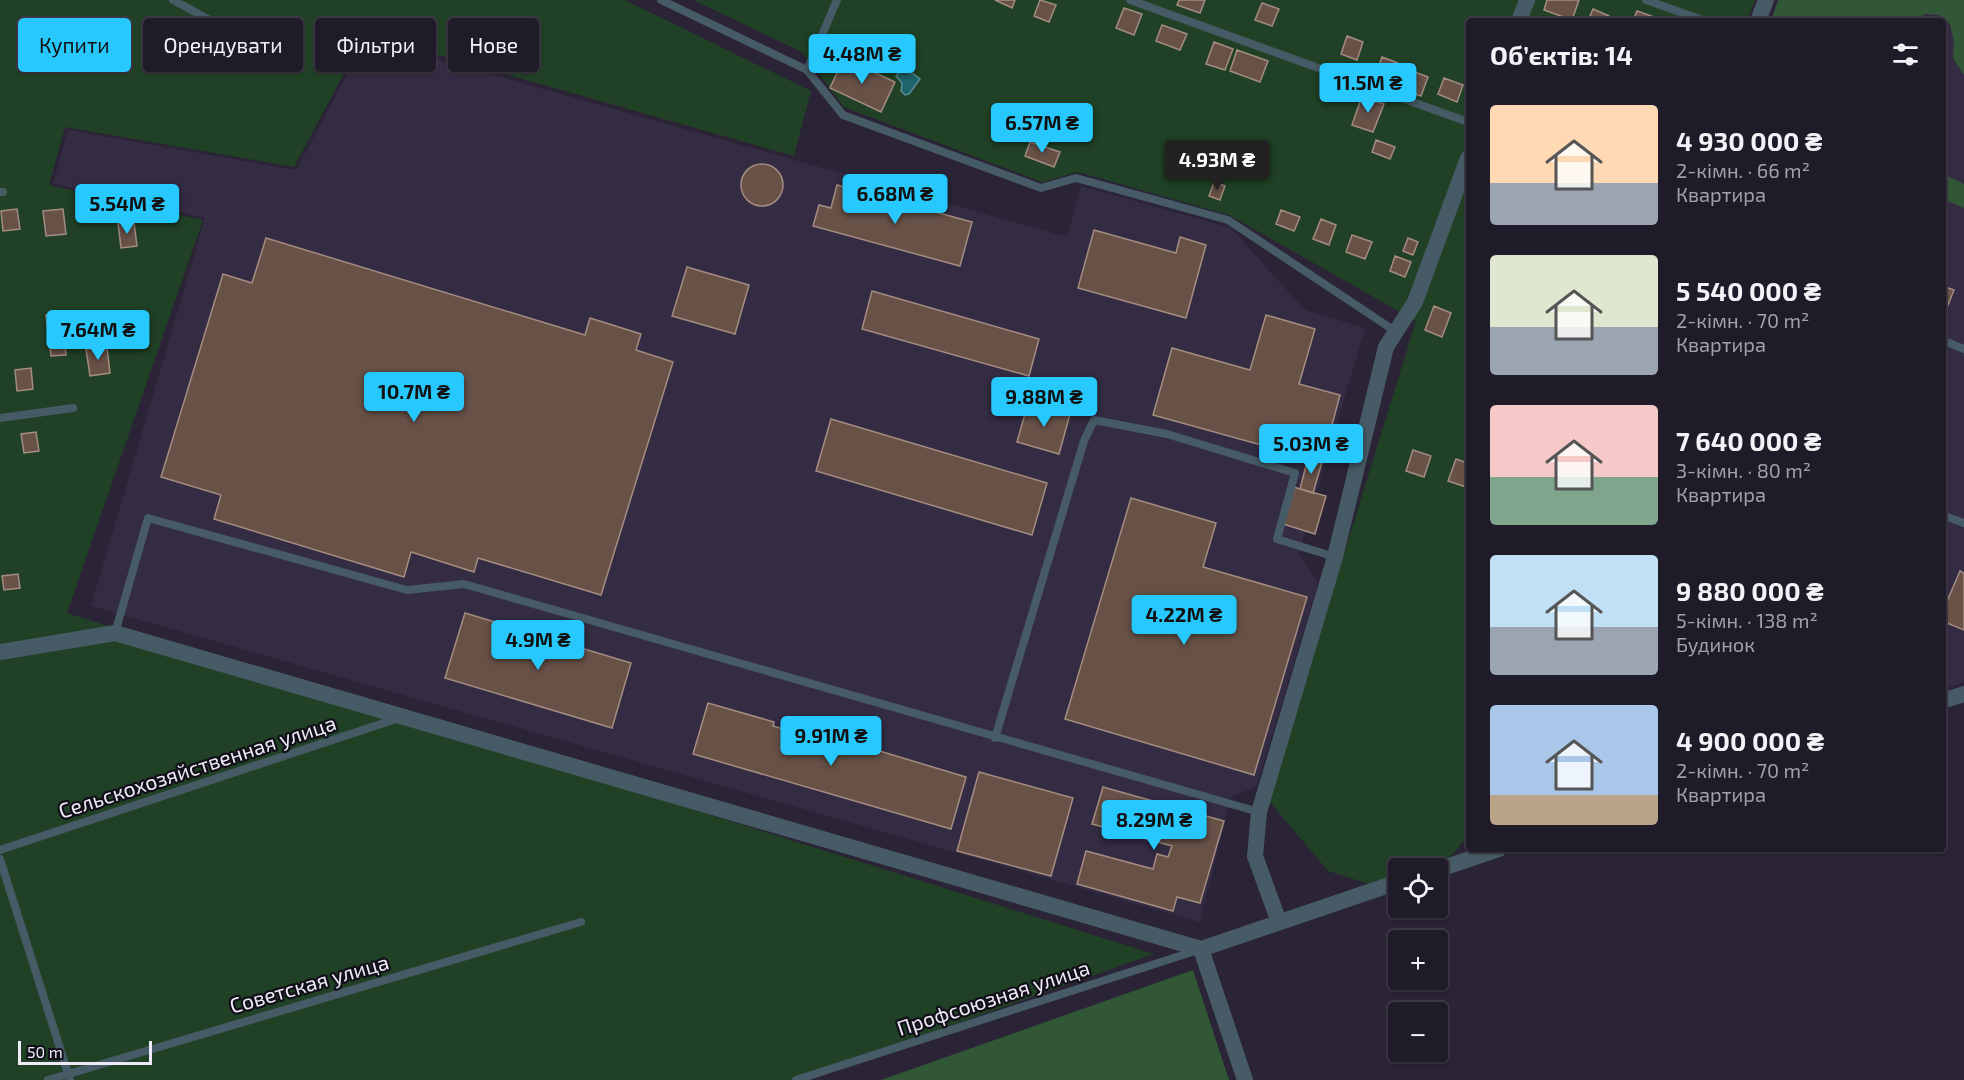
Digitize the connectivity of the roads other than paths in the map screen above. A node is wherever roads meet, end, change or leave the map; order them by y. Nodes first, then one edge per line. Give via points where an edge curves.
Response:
1 (173, 0) edge
2 (661, 0) edge
3 (837, 0) edge
4 (1130, 0) edge
5 (1527, 0) edge
6 (1646, 0) edge
7 (1766, 0) edge
8 (206, 18) edge
9 (1520, 18) edge
10 (1697, 18) edge
11 (1759, 18) edge
12 (807, 70) junction
13 (1466, 121) edge
14 (1466, 163) edge
15 (1395, 331) junction
16 (1946, 342) edge
17 (1964, 349) edge
18 (73, 408) dead end
19 (0, 418) edge
20 (1946, 516) edge
21 (1964, 523) edge
22 (1335, 557) junction
23 (115, 633) junction
24 (0, 652) edge
25 (1964, 694) edge
26 (1946, 700) edge
27 (406, 716) junction
28 (995, 738) junction
29 (1259, 812) junction
30 (0, 850) edge
31 (1490, 852) edge
32 (0, 859) edge
33 (1448, 866) edge
34 (1388, 885) edge
35 (581, 922) dead end
36 (1279, 922) junction
37 (1202, 949) junction
38 (69, 1077) edge
39 (48, 1080) edge
40 (796, 1080) edge
41 (1245, 1080) edge

1 - 8 lane
2 - 12 lane
3 - 12 lane
4 - 13 lane
5 - 9 street
6 - 10 lane
7 - 11 street
12 - 15 lane via 843,115 1041,188 1076,178 1228,220
14 - 15 street via 1415,302
15 - 22 street via 1386,347
16 - 17 lane
18 - 19 lane
20 - 21 lane
22 - 28 lane via 1277,539 1295,473 1167,434 1094,420 1084,441
22 - 29 street
23 - 24 street
23 - 27 street
23 - 28 lane via 148,518 407,590 464,584
25 - 26 street
27 - 30 lane, Сельскохозяйственная улица
27 - 37 street
28 - 29 lane
29 - 36 street via 1255,856
31 - 33 street
32 - 38 lane
34 - 36 street
35 - 38 lane, Советская улица
36 - 37 street
37 - 40 lane, Профсоюзная улица
37 - 41 street
38 - 39 lane, Советская улица

